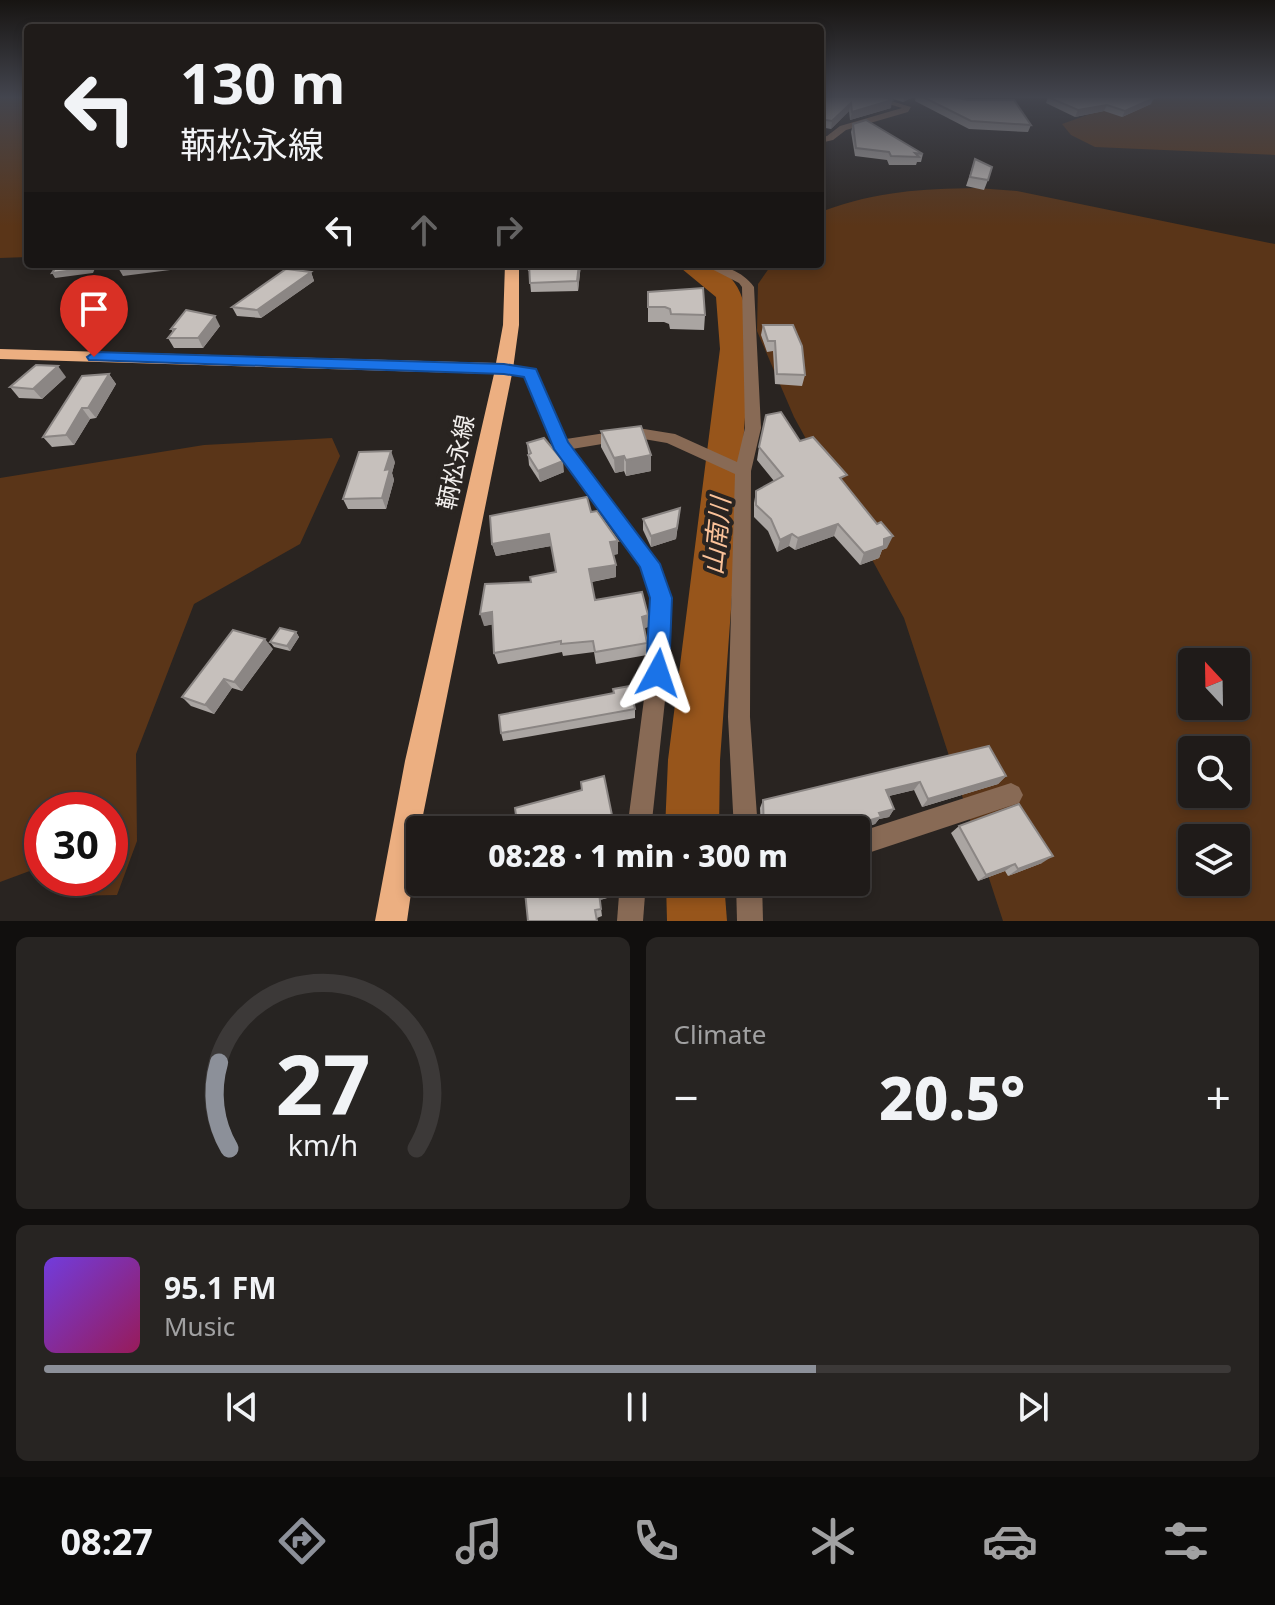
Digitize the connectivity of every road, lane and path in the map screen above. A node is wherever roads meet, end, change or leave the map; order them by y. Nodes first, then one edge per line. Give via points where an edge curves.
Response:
1 (512, 268) edge
2 (717, 268) edge
3 (0, 354) edge
4 (504, 369) junction
5 (561, 445) junction
6 (738, 469) junction
7 (1011, 795) dead end
8 (641, 816) edge
9 (745, 816) edge
10 (870, 840) edge
11 (632, 896) edge
12 (749, 896) edge
13 (391, 921) edge
14 (630, 921) edge
15 (750, 921) edge

1 - 4 main road, 鞆松永線
2 - 6 street via 748,287 753,428
3 - 4 main road
4 - 5 street via 531,373
4 - 13 main road, 鞆松永線 via 419,761
5 - 6 street via 638,433 670,438
5 - 8 street via 650,564 661,598 661,645
6 - 9 street via 739,717
7 - 10 street
11 - 14 street
12 - 15 street

